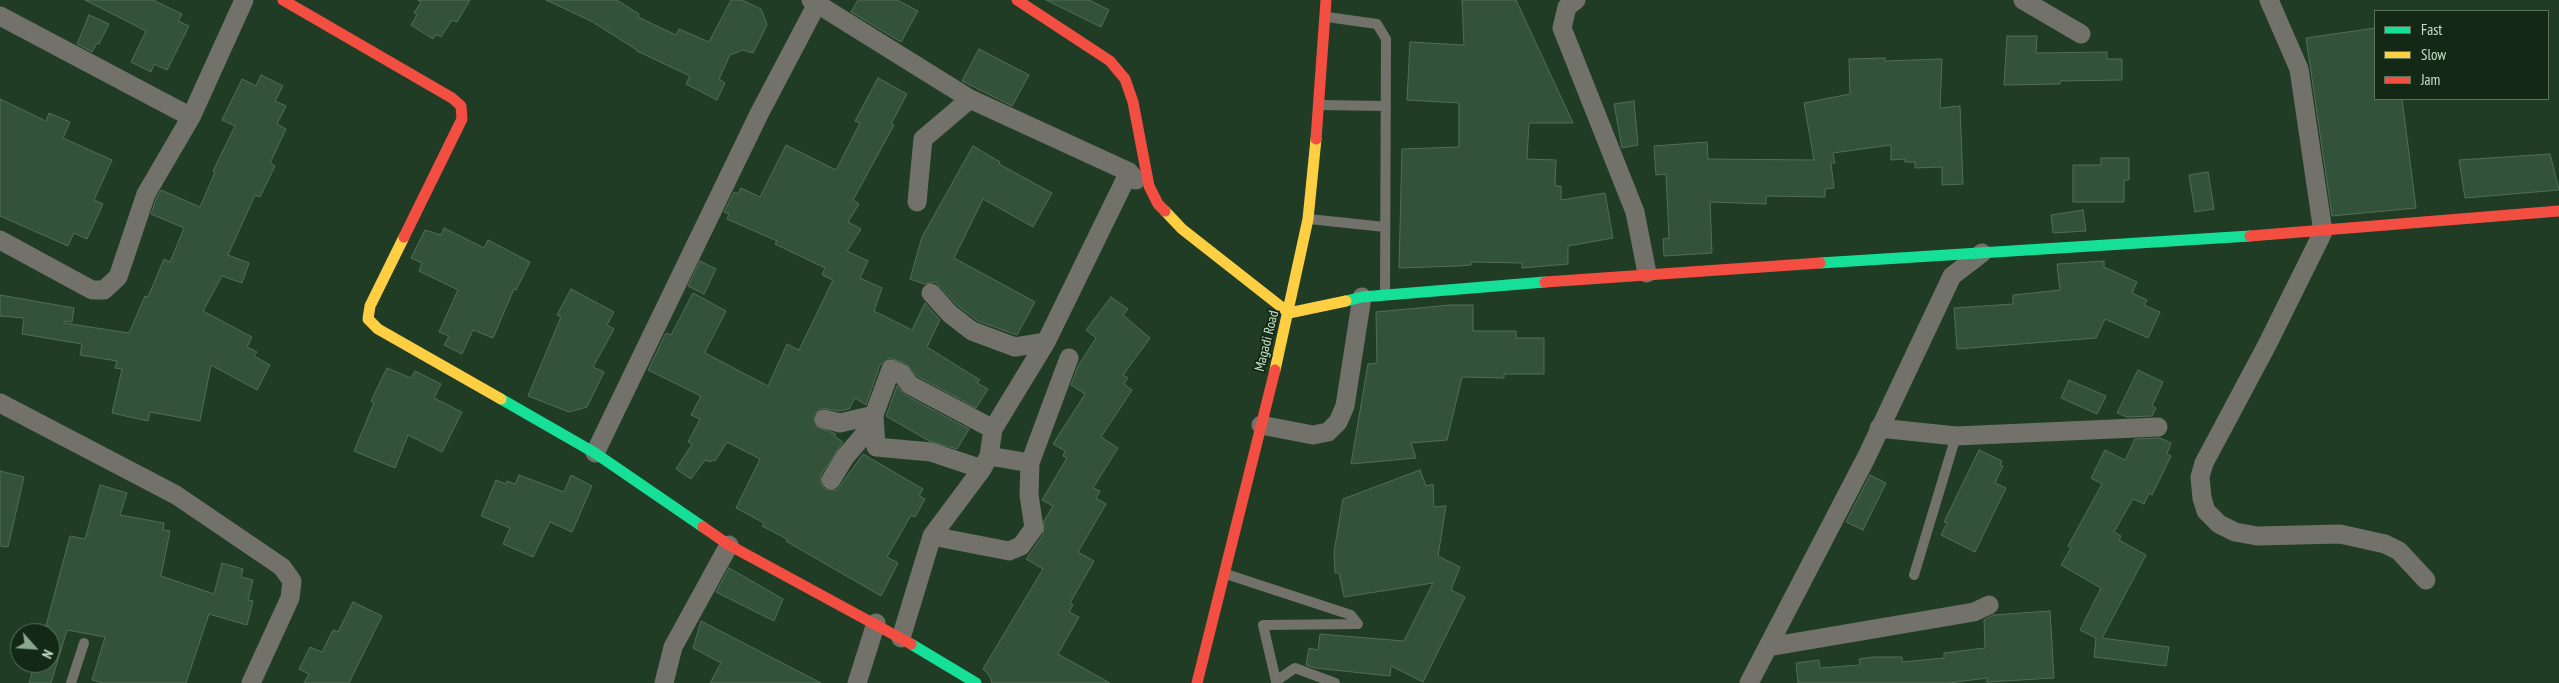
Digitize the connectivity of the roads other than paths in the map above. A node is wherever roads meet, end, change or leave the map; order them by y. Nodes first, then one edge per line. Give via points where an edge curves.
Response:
1 (244, 0) edge
2 (283, 0) edge
3 (1017, 0) edge
4 (1326, 0) edge
5 (1576, 0) edge
6 (2023, 0) edge
7 (2269, 0) edge
8 (816, 1) edge
9 (0, 16) edge
10 (1327, 17) junction
11 (2081, 34) dead end
12 (970, 100) junction
13 (1320, 105) junction
14 (1386, 106) junction
15 (191, 117) junction
16 (1129, 172) junction
17 (917, 202) dead end
18 (1158, 204) junction
19 (2559, 211) edge
20 (1308, 219) junction
21 (1385, 228) junction
22 (2323, 232) junction
23 (0, 240) edge
24 (1983, 252) junction
25 (1647, 273) junction
26 (931, 293) dead end
27 (1384, 296) junction
28 (1362, 298) junction
29 (1289, 314) junction
30 (1046, 342) junction
31 (1069, 358) dead end
32 (0, 403) edge
33 (874, 415) junction
34 (824, 419) dead end
35 (1261, 425) junction
36 (2158, 427) dead end
37 (1879, 428) junction
38 (993, 429) junction
39 (1956, 436) junction
40 (595, 453) junction
41 (986, 462) junction
42 (1030, 463) junction
43 (831, 480) dead end
44 (932, 536) junction
45 (729, 544) junction
46 (1223, 573) junction
47 (1914, 575) dead end
48 (2426, 580) dead end
49 (1989, 605) dead end
50 (876, 623) junction
51 (901, 638) junction
52 (84, 643) dead end
53 (1768, 647) junction
54 (71, 683) edge
55 (251, 683) edge
56 (664, 683) edge
57 (857, 683) edge
58 (976, 683) edge
59 (1197, 683) edge
60 (1335, 683) edge
61 (1749, 683) edge

1 - 15 street
2 - 40 main road via 461,106 462,119 370,306 368,318 378,328
3 - 18 main road via 1110,61 1125,79 1133,102 1149,186
4 - 10 main road, Magadi Road
5 - 25 street via 1566,7 1562,28 1635,212
6 - 11 street
7 - 22 street via 2299,69
8 - 12 street
8 - 40 street
9 - 15 street
10 - 13 main road, Magadi Road
10 - 14 lane via 1376,24 1382,30 1386,39
12 - 16 street
12 - 17 street via 923,139
13 - 14 lane
13 - 20 main road, Magadi Road
14 - 21 lane
15 - 23 street via 146,194 118,277 104,290 92,290
16 - 18 street
16 - 30 street
18 - 29 main road via 1182,228
19 - 22 main road
20 - 21 lane
20 - 29 main road, Magadi Road
21 - 27 lane
22 - 24 main road
22 - 48 street via 2204,463 2200,477 2206,511 2219,524 2236,532 2257,536 2340,534 2385,544 2399,551
24 - 25 main road
24 - 37 street via 1952,276
25 - 27 main road
26 - 30 street via 972,332 1015,348
27 - 28 main road
28 - 29 main road
28 - 35 street via 1345,406 1338,422 1328,432 1313,435
29 - 35 main road, Magadi Road
30 - 38 street
31 - 42 street
32 - 55 street via 176,495 282,567 292,581 290,598
33 - 34 street via 840,423
33 - 38 street via 892,368 901,373 910,385
33 - 41 street via 876,447
33 - 43 street
35 - 46 main road, Magadi Road
36 - 39 street
37 - 39 street
37 - 53 street
38 - 41 street
39 - 47 lane
40 - 45 main road
41 - 42 street
41 - 44 street
42 - 44 street via 1029,495 1034,528 1021,546 1009,551
44 - 51 street
45 - 50 main road
45 - 56 street via 673,647
46 - 59 main road, Magadi Road
46 - 60 lane via 1351,615 1358,624 1263,625 1276,681 1295,668
49 - 53 street via 1974,612
50 - 51 main road
50 - 57 street
51 - 58 main road
52 - 54 lane
53 - 61 street

